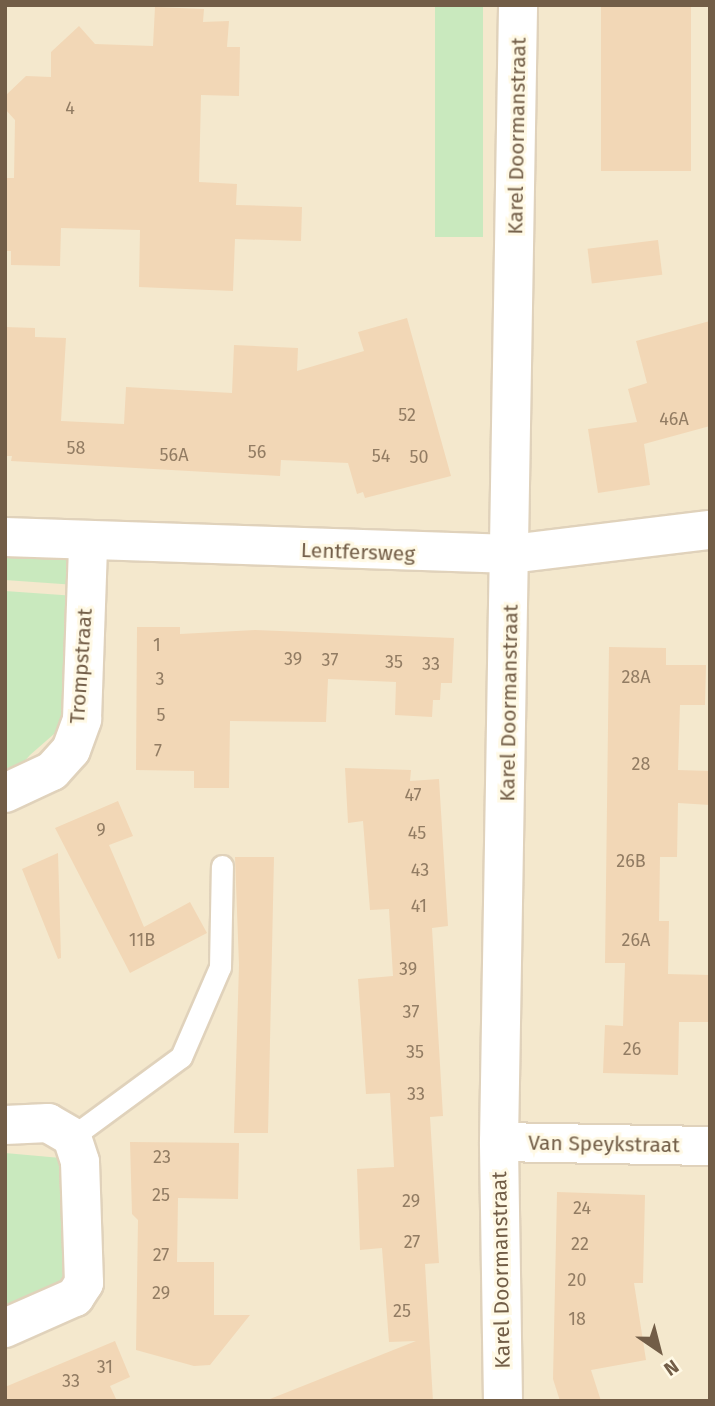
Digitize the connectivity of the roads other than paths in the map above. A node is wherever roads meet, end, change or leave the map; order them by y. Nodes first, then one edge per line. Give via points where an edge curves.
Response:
1 (518, 5) edge
2 (710, 530) edge
3 (5, 537) edge
4 (88, 543) junction
5 (510, 554) junction
6 (5, 793) edge
7 (222, 866) dead end
8 (5, 1125) edge
9 (72, 1137) junction
10 (499, 1142) junction
11 (710, 1146) edge
12 (5, 1328) edge
13 (503, 1401) edge

1 - 5 street, Karel Doormanstraat
2 - 5 street, Lentfersweg
3 - 4 street, Lentfersweg
4 - 5 street, Lentfersweg
4 - 6 street, Trompstraat via 82,719 71,750 52,771
5 - 10 street, Karel Doormanstraat
7 - 9 lane via 220,967 181,1057
8 - 9 street via 48,1123
9 - 12 street via 80,1162 84,1283 75,1297
10 - 11 street, Van Speykstraat
10 - 13 street, Karel Doormanstraat

